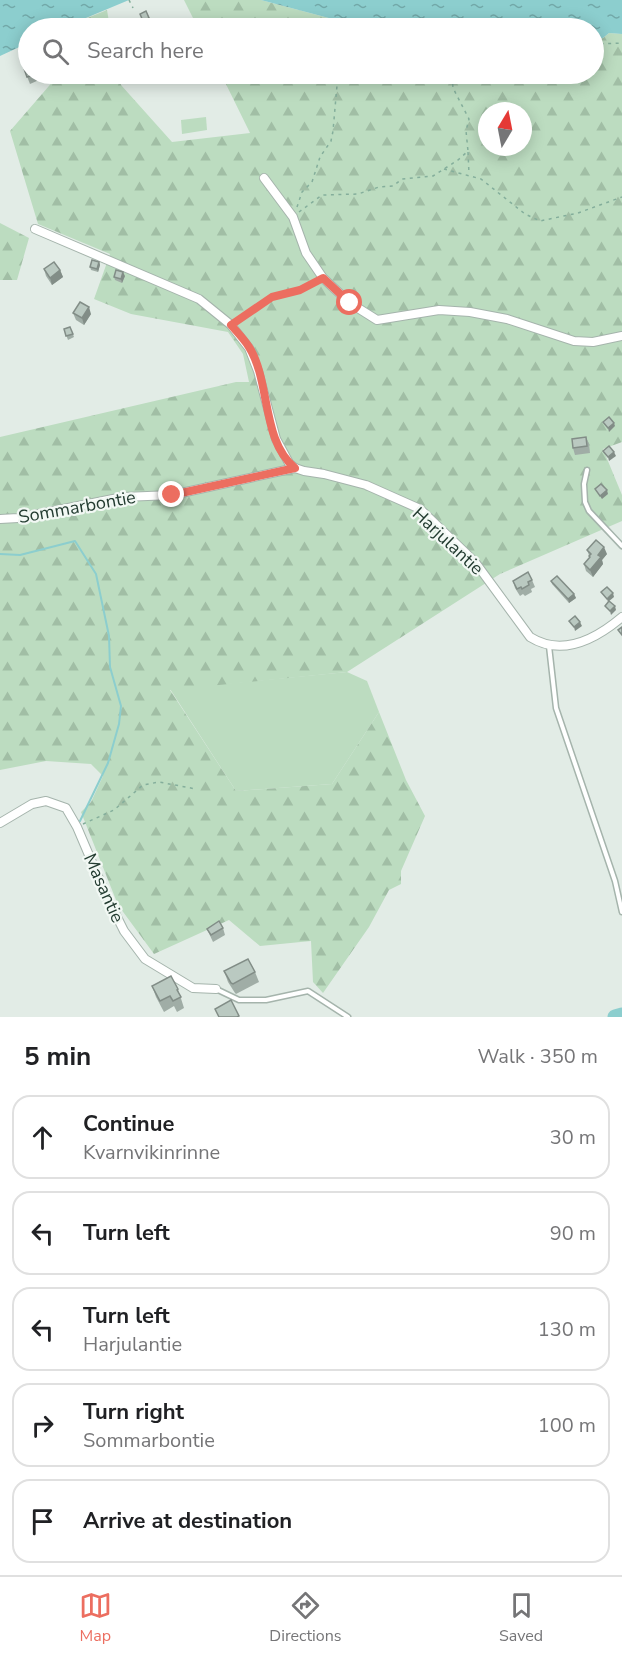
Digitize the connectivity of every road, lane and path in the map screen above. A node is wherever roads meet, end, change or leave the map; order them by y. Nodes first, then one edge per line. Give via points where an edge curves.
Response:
1 (129, 0) edge
2 (133, 8) dead end
3 (604, 43) edge
4 (622, 43) edge
5 (337, 84) edge
6 (453, 84) edge
7 (468, 151) junction
8 (444, 169) junction
9 (469, 176) junction
10 (264, 178) dead end
11 (622, 197) edge
12 (294, 217) junction
13 (35, 230) dead end
14 (323, 278) junction
15 (231, 325) junction
16 (622, 336) edge
17 (295, 468) junction
18 (587, 470) dead end
19 (0, 519) edge
20 (622, 546) edge
21 (622, 617) edge
22 (549, 645) junction
23 (196, 789) dead end
24 (0, 823) edge
25 (77, 827) junction
26 (622, 912) edge
27 (216, 989) joint
28 (348, 1017) edge

1 - 2 path
3 - 4 path
5 - 12 path via 331,141 320,157 312,182 302,192
6 - 7 path via 469,118
7 - 8 path
7 - 9 path
8 - 9 path
8 - 12 path via 433,176 402,179 393,186 358,194 322,195
9 - 11 path via 481,179 540,221
10 - 12 street
12 - 14 street via 306,253
13 - 15 street via 199,299
14 - 15 path via 300,290 272,297
14 - 16 street via 350,303 377,320 439,310 470,312 507,319 574,341
15 - 17 street via 249,348 276,439
17 - 19 street, Sommarbontie via 172,495 123,497
17 - 22 street, Harjulantie via 366,486 420,509 475,562 530,637
18 - 20 lane via 584,484 589,511
21 - 22 street via 577,643
22 - 26 lane via 556,708
23 - 25 path via 159,782 143,785 114,810
24 - 25 street, Masantie via 32,804 46,801 66,808
25 - 27 street, Masantie via 124,931 145,959 193,988
27 - 28 lane via 239,1000 266,1000 308,991

